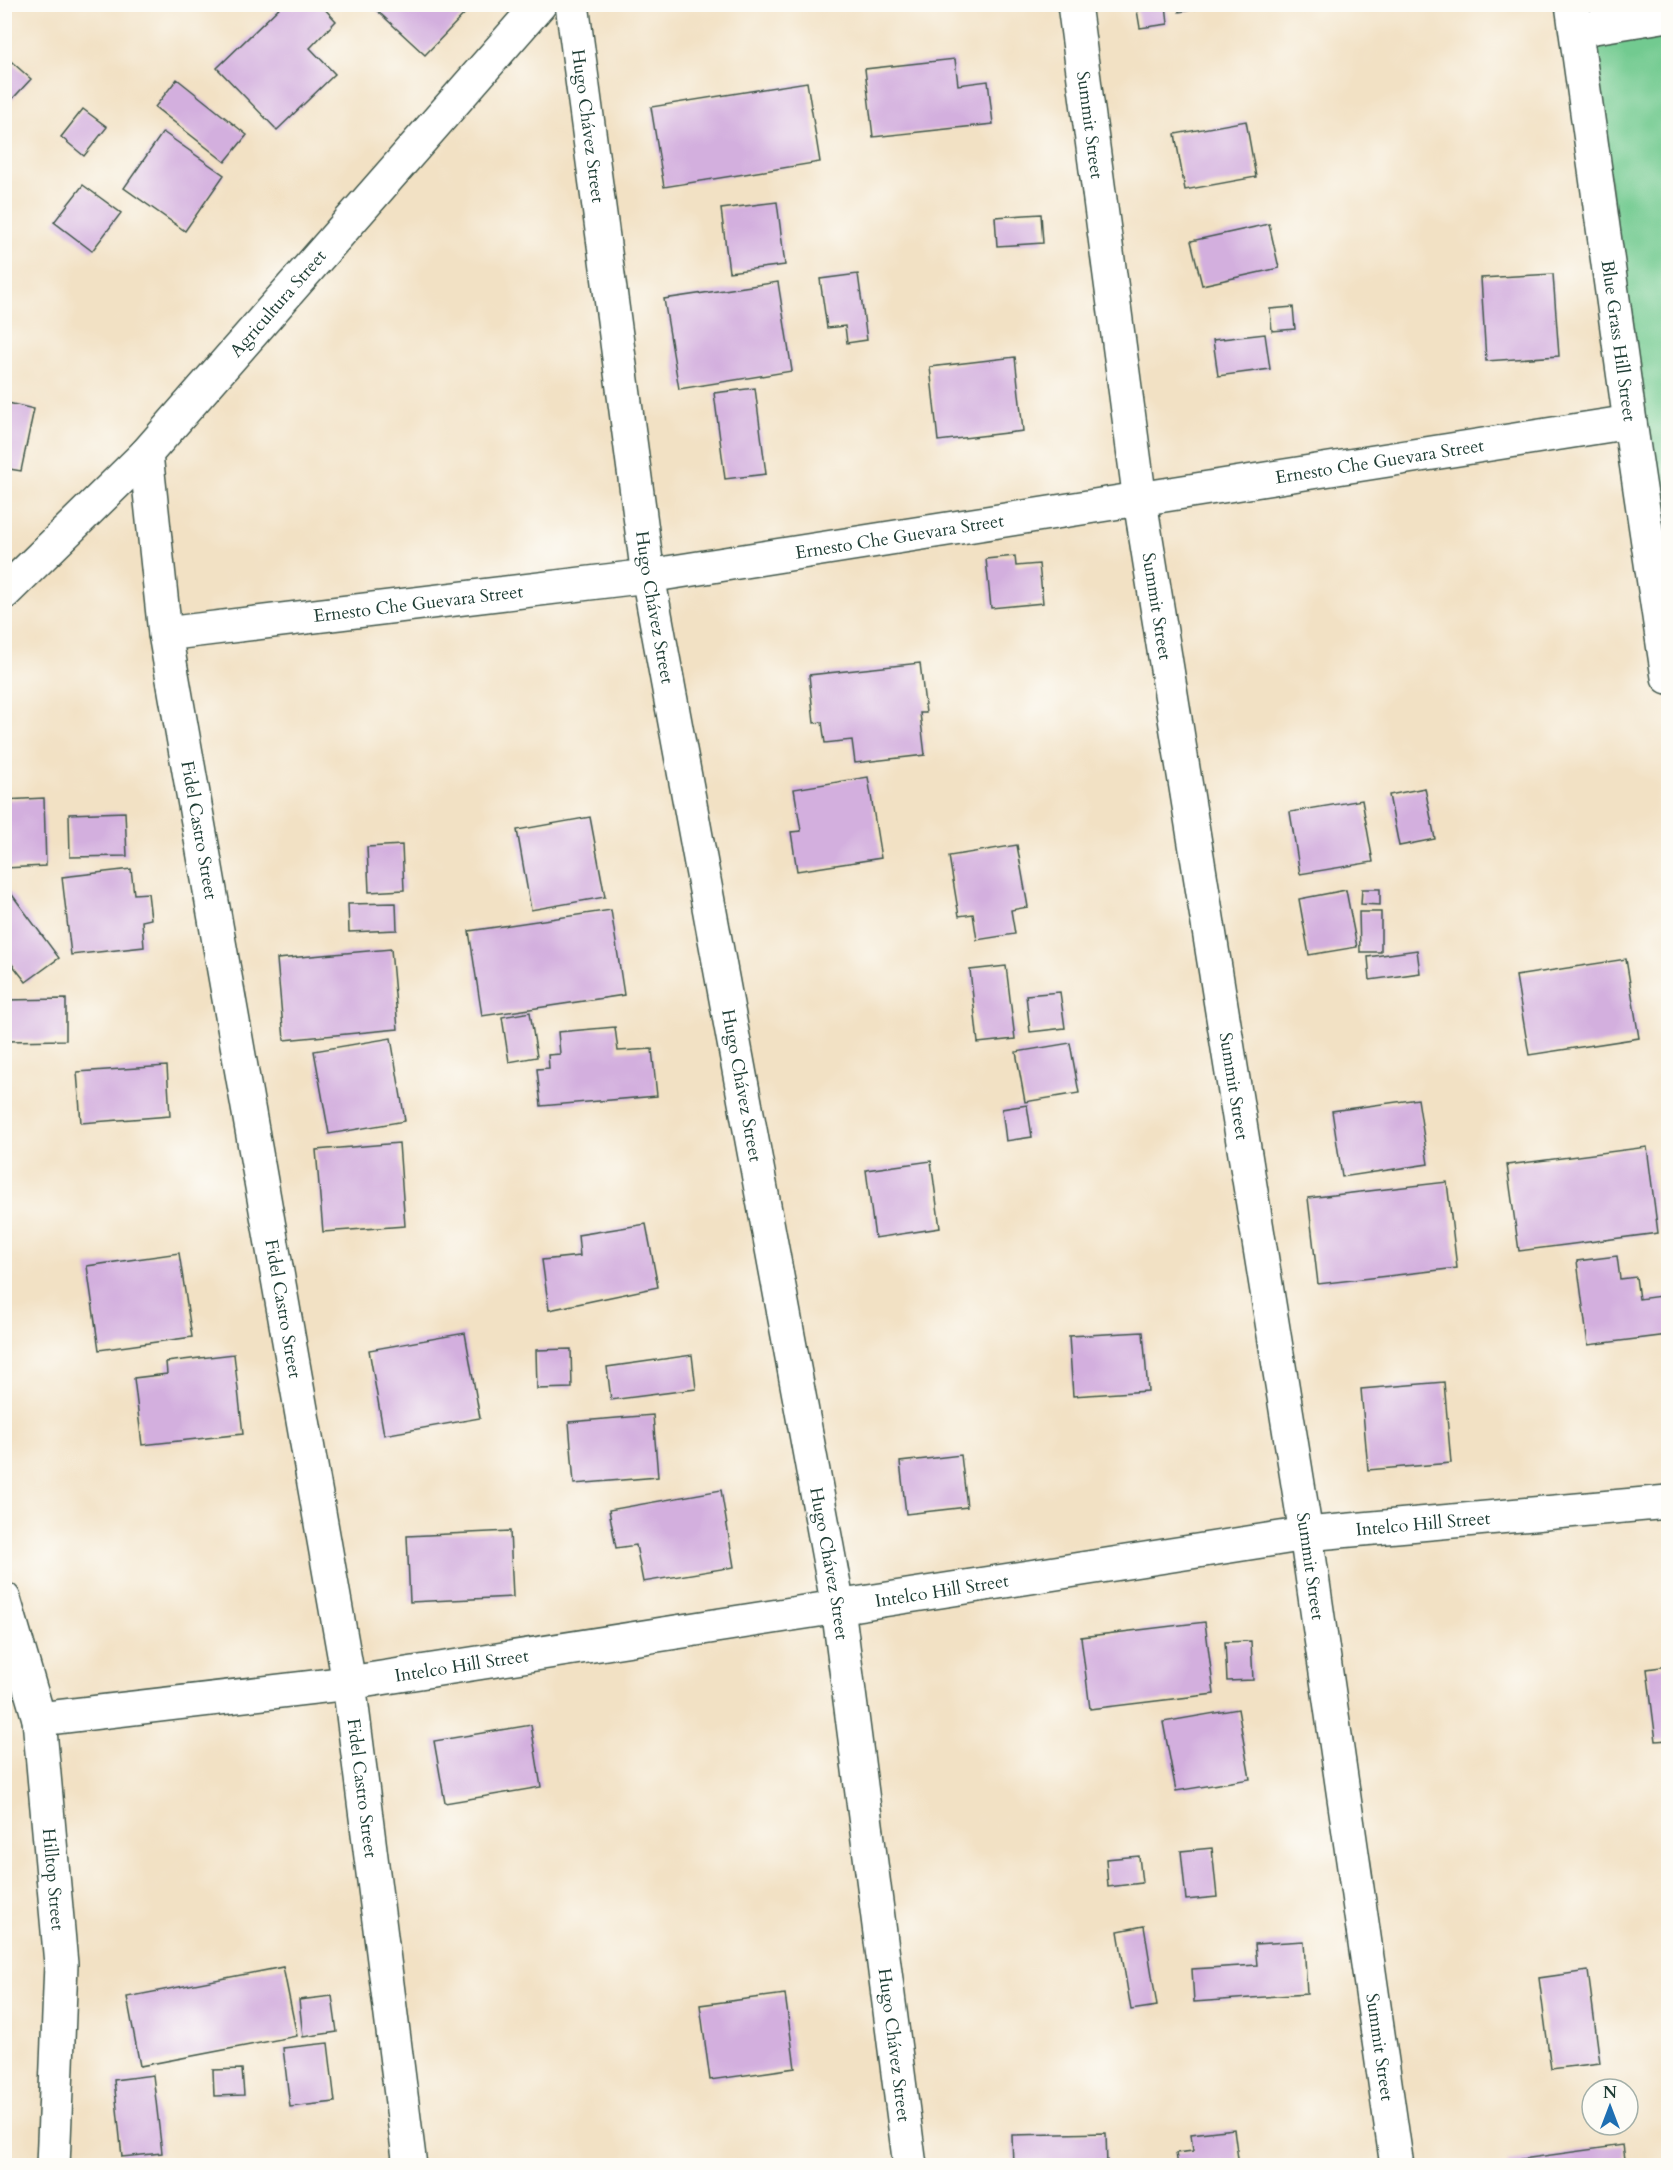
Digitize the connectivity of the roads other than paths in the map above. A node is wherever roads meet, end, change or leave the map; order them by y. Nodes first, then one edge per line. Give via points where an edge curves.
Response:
1 (540, 4) edge
2 (573, 4) edge
3 (1074, 4) edge
4 (1668, 15) edge
5 (1574, 17) edge
6 (1630, 422) junction
7 (146, 453) junction
8 (1140, 501) junction
9 (648, 576) junction
10 (4, 593) edge
11 (165, 634) junction
12 (1668, 677) edge
13 (1668, 1502) edge
14 (1306, 1534) junction
15 (4, 1599) edge
16 (838, 1606) junction
17 (349, 1683) junction
18 (39, 1719) junction
19 (53, 2166) edge
20 (410, 2166) edge
21 (910, 2166) edge
22 (1397, 2166) edge

1 - 7 street, Agricultura Street
2 - 9 street, Hugo Chávez Street
3 - 8 street, Summit Street
4 - 5 street
5 - 6 street, Blue Grass Hill Street
6 - 8 street, Ernesto Che Guevara Street
6 - 12 street, Blue Grass Hill Street
7 - 10 street, Agricultura Street
7 - 11 street, Fidel Castro Street
8 - 9 street, Ernesto Che Guevara Street
8 - 14 street, Summit Street
9 - 11 street, Ernesto Che Guevara Street
9 - 16 street, Hugo Chávez Street
11 - 17 street, Fidel Castro Street
13 - 14 street, Intelco Hill Street
14 - 16 street, Intelco Hill Street
14 - 22 street, Summit Street
15 - 18 street, Hilltop Street
16 - 17 street, Intelco Hill Street
16 - 21 street, Hugo Chávez Street
17 - 18 street, Intelco Hill Street
17 - 20 street, Fidel Castro Street
18 - 19 street, Hilltop Street via 61,1964

